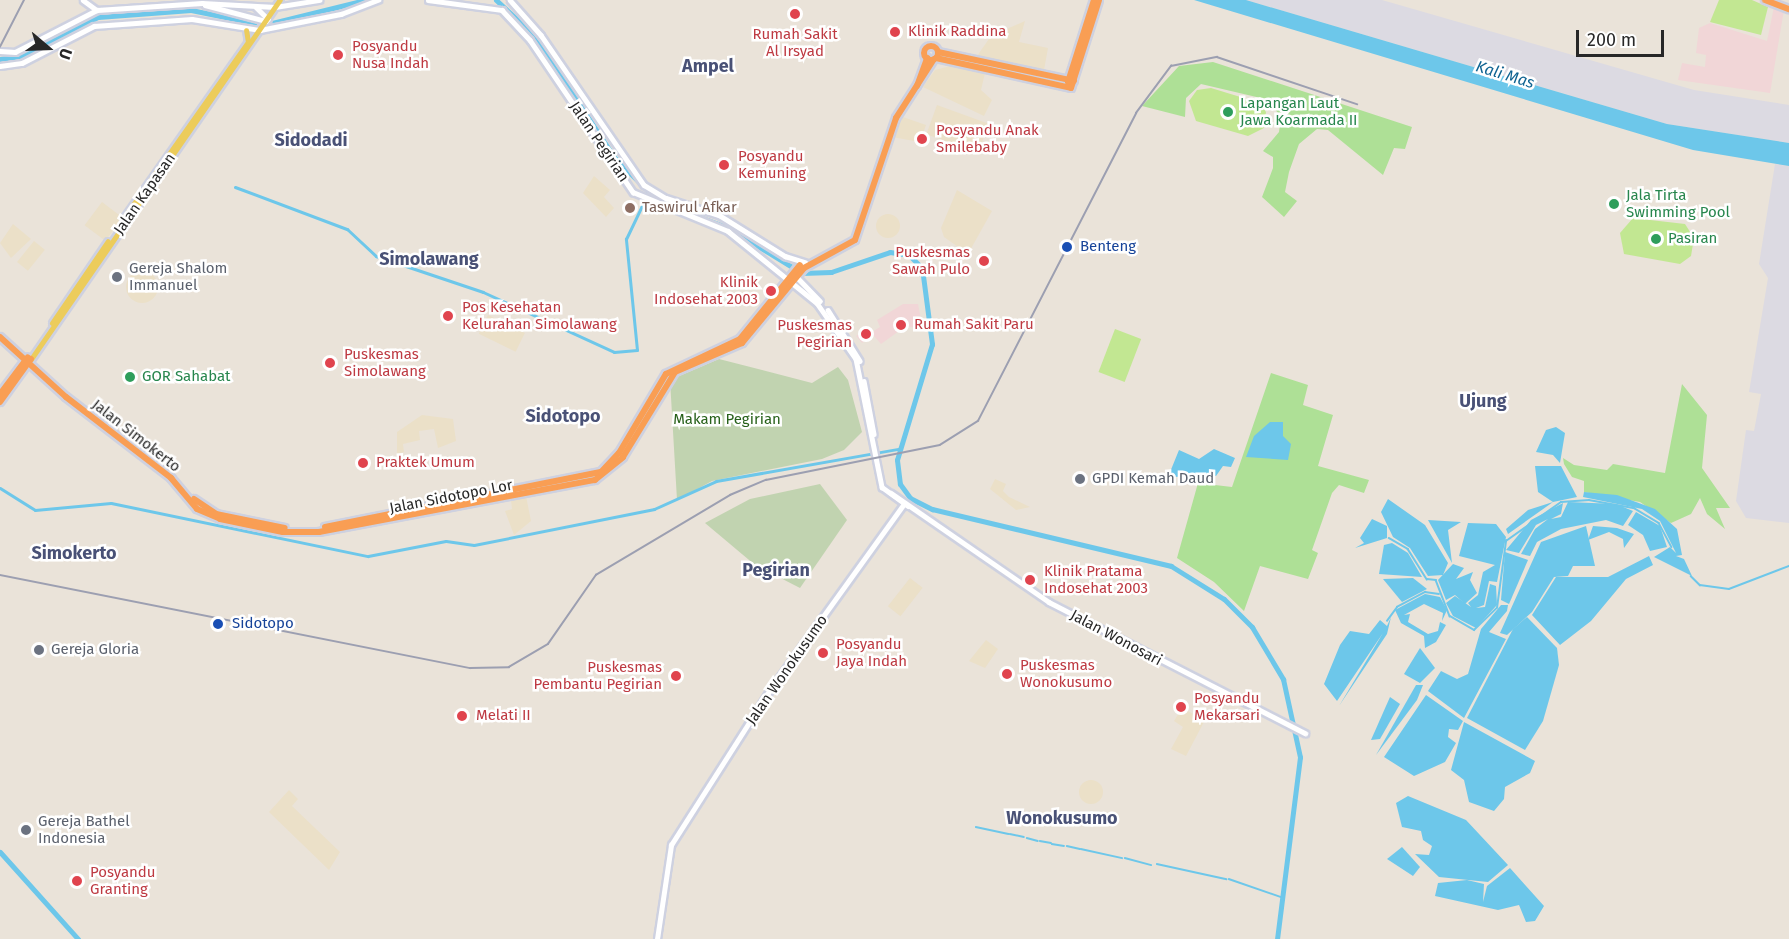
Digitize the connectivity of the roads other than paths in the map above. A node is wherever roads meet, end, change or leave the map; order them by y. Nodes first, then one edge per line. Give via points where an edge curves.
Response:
1 (280, 0) edge
2 (319, 0) edge
3 (378, 0) edge
4 (428, 0) edge
5 (510, 0) edge
6 (1094, 0) edge
7 (1099, 0) edge
8 (1766, 0) edge
9 (84, 1) edge
10 (484, 2) edge
11 (202, 3) junction
12 (191, 6) junction
13 (275, 7) junction
14 (256, 8) junction
15 (1789, 9) edge
16 (93, 14) junction
17 (82, 16) junction
18 (191, 17) junction
19 (264, 24) junction
20 (94, 26) junction
21 (246, 30) junction
22 (0, 51) edge
23 (934, 57) junction
24 (0, 66) edge
25 (1070, 83) junction
26 (805, 262) junction
27 (795, 274) junction
28 (0, 332) edge
29 (0, 337) edge
30 (29, 359) junction
31 (37, 370) junction
32 (22, 372) junction
33 (0, 394) edge
34 (0, 402) edge
35 (881, 480) joint
36 (906, 505) junction
37 (303, 531) junction
38 (1303, 732) dead end
39 (657, 939) edge

1 - 13 main road, Jalan Kapasan
2 - 13 main road
3 - 19 main road via 341,14
4 - 10 main road, Jalan Pegirian
5 - 26 main road via 541,35 645,185 666,198 720,215 785,256
6 - 25 highway
7 - 25 highway
8 - 15 highway
9 - 16 main road
9 - 17 main road
10 - 27 main road, Jalan Pegirian via 516,22 609,161 645,200 728,231
11 - 12 main road
11 - 14 main road
11 - 19 main road
12 - 16 main road
12 - 18 main road
13 - 14 main road
13 - 19 main road, Jalan Kapasan
14 - 19 main road
16 - 17 main road
16 - 20 main road
17 - 22 main road via 6,53
18 - 20 main road
18 - 21 main road
19 - 21 main road
19 - 30 main road, Jalan Kapasan
20 - 24 main road via 22,63
21 - 30 main road, Jalan Kapasan via 248,42
23 - 25 highway
23 - 26 highway via 918,85 892,116 852,237
23 - 27 highway via 896,118 855,240
26 - 27 highway
27 - 35 main road, Jalan Pegirian via 851,349 867,402
27 - 37 highway, Jalan Sidotopo Lor via 740,339 666,374 625,448 605,473 377,524
28 - 30 highway
29 - 30 highway
30 - 31 highway, Jalan Simokerto
30 - 32 highway
30 - 33 highway
30 - 37 highway, Jalan Simokerto via 173,475 203,507
31 - 32 highway
31 - 37 highway, Jalan Simokerto via 171,478 205,514
32 - 34 highway
35 - 36 main road, Jalan Wonosari
36 - 38 main road, Jalan Wonosari via 1049,602
36 - 39 main road, Jalan Wonokusumo via 718,773 667,856

